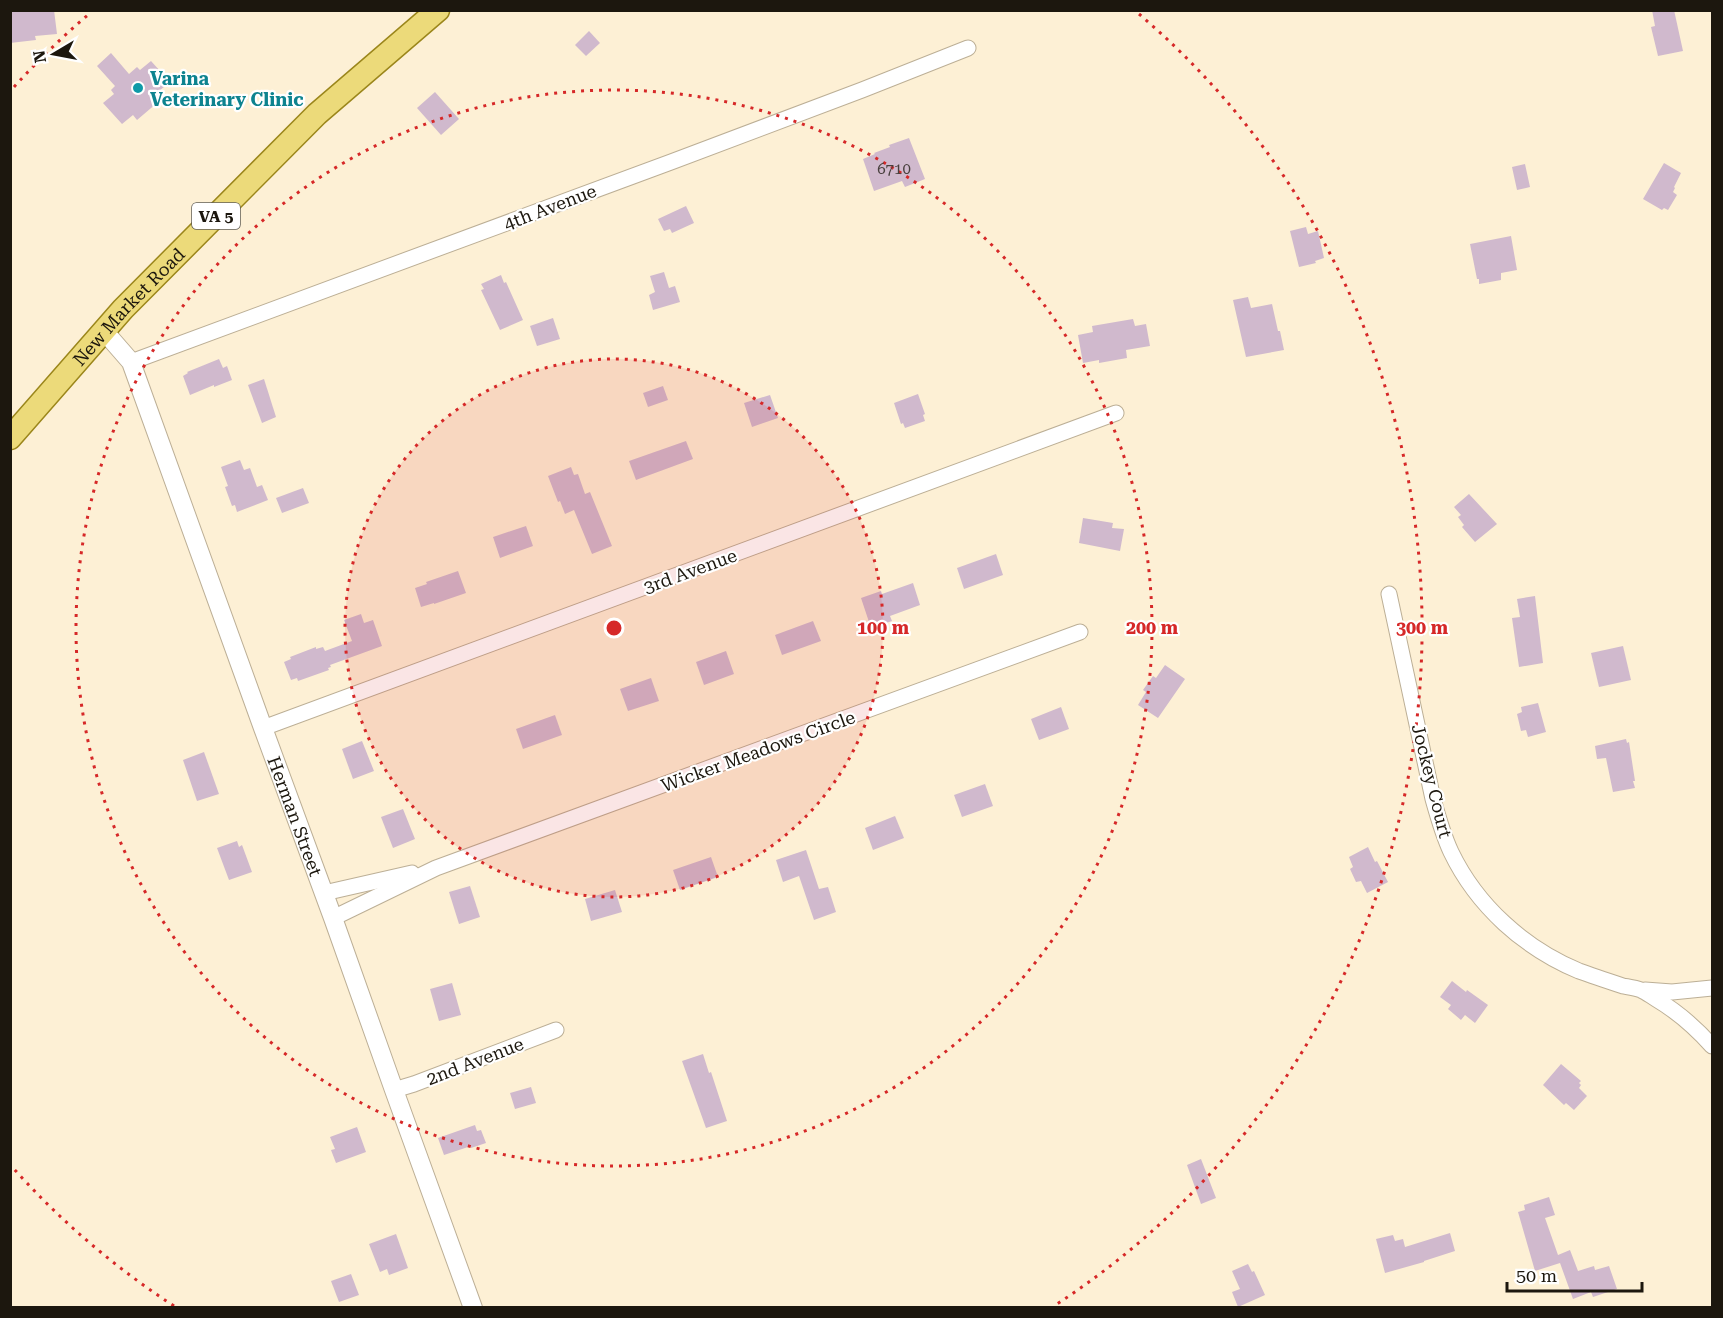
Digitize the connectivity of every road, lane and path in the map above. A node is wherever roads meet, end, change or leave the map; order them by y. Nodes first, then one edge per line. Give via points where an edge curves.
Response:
1 (438, 10) edge
2 (968, 48) dead end
3 (104, 331) junction
4 (131, 362) junction
5 (1116, 413) dead end
6 (10, 438) edge
7 (1389, 594) dead end
8 (1080, 632) dead end
9 (263, 728) junction
10 (436, 868) junction
11 (324, 893) junction
12 (333, 918) junction
13 (1713, 988) edge
14 (1642, 990) junction
15 (556, 1030) dead end
16 (1713, 1046) edge
17 (394, 1090) junction
18 (473, 1308) edge

1 - 3 main road, New Market Road / VA 5 via 317,114
2 - 4 street, 4th Avenue
3 - 4 street, Herman Street
3 - 6 main road, New Market Road / VA 5
4 - 9 street, Herman Street
5 - 9 street, 3rd Avenue
7 - 14 street, Jockey Court via 1433,799 1451,852 1469,883 1516,935 1547,955 1579,970
8 - 10 street, Wicker Meadows Circle
9 - 11 street, Herman Street
10 - 11 street, Wicker Meadows Circle
10 - 12 street, Wicker Meadows Circle
11 - 12 street, Herman Street
12 - 17 street, Herman Street
13 - 14 street
14 - 16 street, Jockey Court via 1673,1009
15 - 17 street, 2nd Avenue
17 - 18 street, Herman Street

